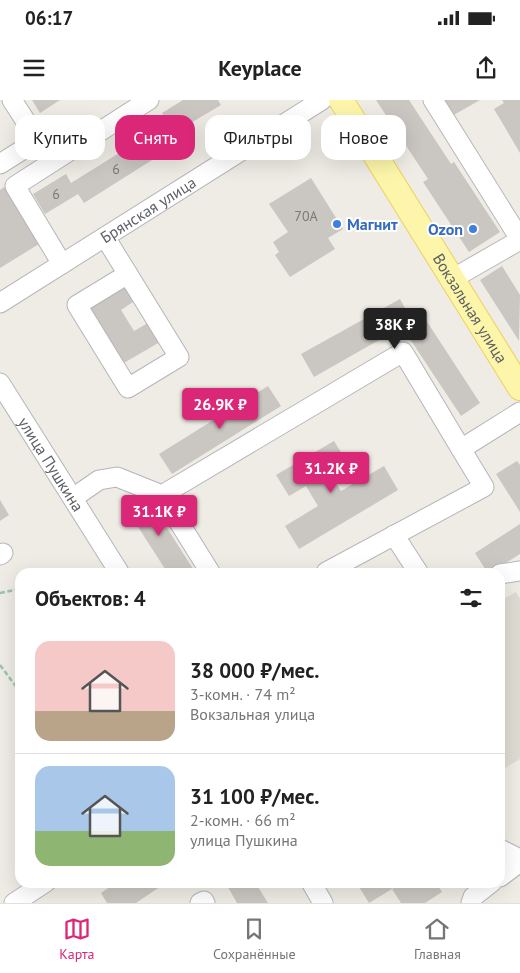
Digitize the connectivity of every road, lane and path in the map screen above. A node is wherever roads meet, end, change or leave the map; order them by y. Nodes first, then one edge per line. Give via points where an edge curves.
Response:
1 (12, 100) edge
2 (149, 100) edge
3 (322, 100) edge
4 (433, 100) edge
5 (348, 102) edge
6 (22, 115) edge
7 (15, 155) edge
8 (52, 162) joint
9 (0, 165) edge
10 (15, 186) junction
11 (105, 237) junction
12 (520, 239) edge
13 (62, 264) junction
14 (128, 274) junction
15 (452, 280) junction
16 (0, 303) edge
17 (0, 383) edge
18 (520, 388) edge
19 (520, 412) edge
20 (461, 449) junction
21 (162, 495) junction
22 (73, 498) junction
23 (394, 535) junction
24 (117, 568) edge
25 (208, 568) edge
26 (333, 568) edge
27 (415, 568) edge
28 (520, 571) edge
29 (505, 573) edge
30 (15, 590) edge
31 (0, 593) edge
32 (0, 665) edge
33 (15, 685) edge
34 (505, 852) edge
35 (520, 860) edge
36 (505, 873) edge
37 (37, 888) edge
38 (314, 888) edge
39 (480, 888) edge
40 (469, 894) edge
41 (14, 903) edge
42 (200, 903) edge
43 (205, 903) edge
44 (323, 903) edge

1 - 6 street
2 - 8 street
3 - 11 street, Брянская улица
4 - 12 street
5 - 15 main road, Вокзальная улица
7 - 9 street
8 - 10 street
9 - 10 street
10 - 13 street
11 - 13 street, Брянская улица
11 - 14 street
12 - 15 street
13 - 16 street, Брянская улица
14 - 14 street via 179,357 128,388 77,305
15 - 18 main road, Вокзальная улица
17 - 22 street, улица Пушкина
19 - 20 street
20 - 21 street via 403,352
20 - 23 street via 484,487
21 - 22 street via 117,477 99,480
21 - 25 street
22 - 24 street, улица Пушкина
23 - 26 street
23 - 27 street
28 - 29 street
30 - 31 path
32 - 33 path
34 - 35 street
35 - 36 street
37 - 41 street
38 - 44 street
39 - 40 street
42 - 43 street

